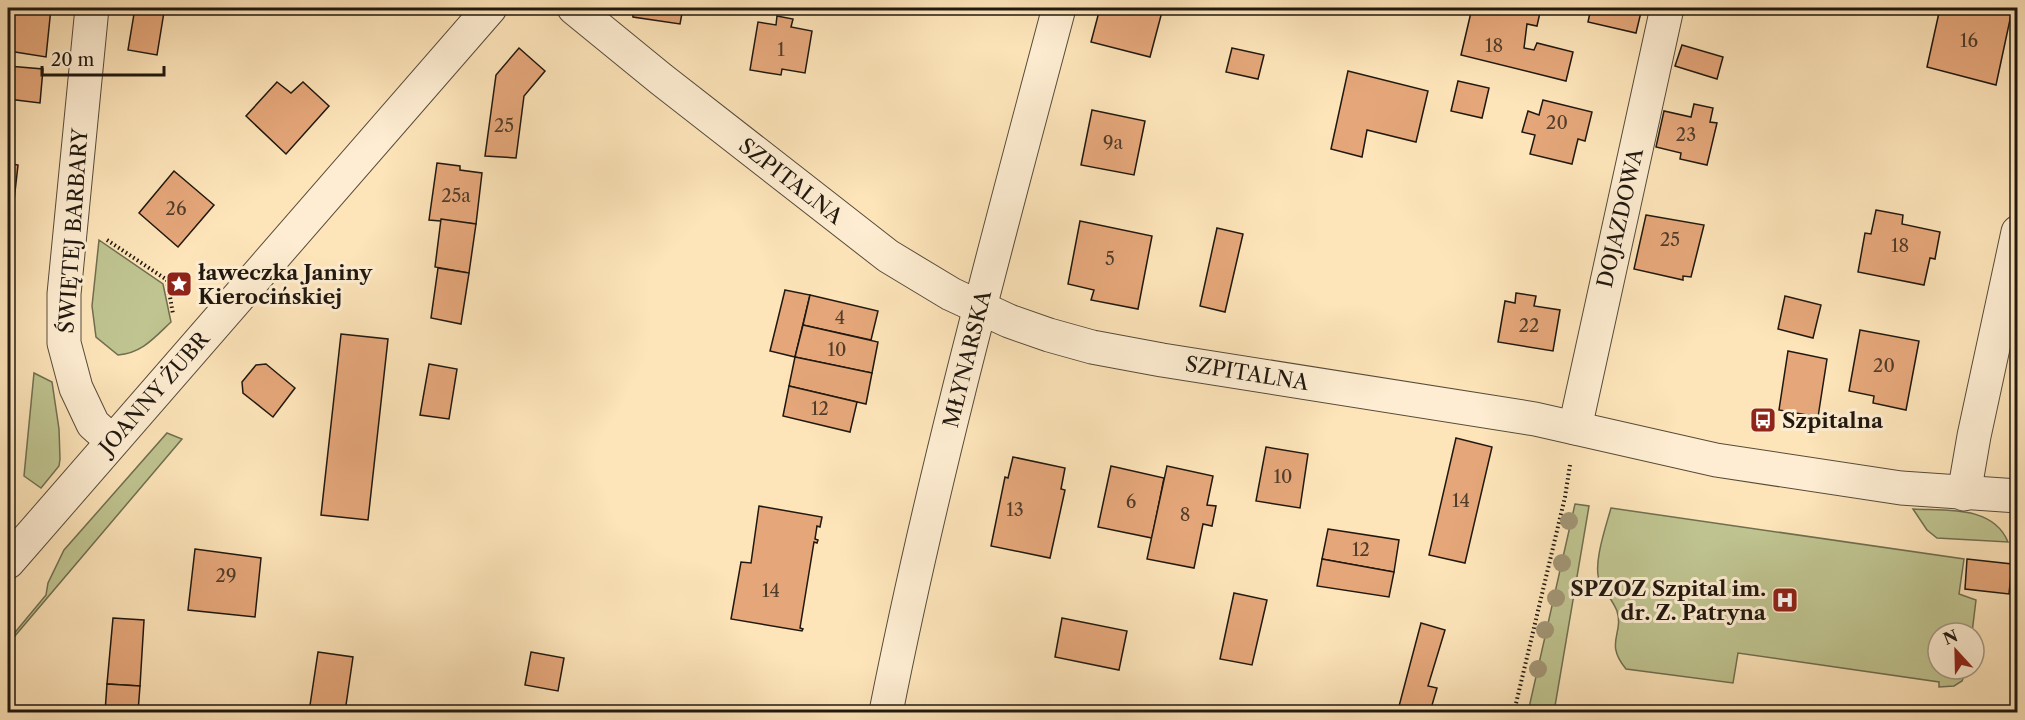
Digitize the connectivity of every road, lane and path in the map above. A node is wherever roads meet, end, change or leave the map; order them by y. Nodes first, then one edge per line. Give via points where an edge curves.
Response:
1 (92, 8) edge
2 (490, 8) edge
3 (574, 8) edge
4 (1059, 8) edge
5 (1667, 8) edge
6 (2018, 232) edge
7 (103, 238) dead end
8 (979, 308) junction
9 (174, 320) dead end
10 (1575, 428) junction
11 (112, 441) junction
12 (1964, 494) junction
13 (2018, 496) edge
14 (8, 562) edge
15 (886, 712) edge
16 (1514, 712) edge

1 - 11 street, ŚWIĘTEJ BARBARY via 64,294 64,343 76,388 93,424
2 - 11 street, JOANNY ŻUBR
3 - 8 street, SZPITALNA via 888,255
4 - 8 street, MŁYNARSKA
5 - 10 street, DOJAZDOWA
6 - 12 street
7 - 9 path via 167,280
8 - 10 street, SZPITALNA via 1092,347 1470,407
8 - 15 street, MŁYNARSKA
10 - 12 street, SZPITALNA via 1716,460 1890,487
10 - 16 path via 1565,497
11 - 14 street, JOANNY ŻUBR
12 - 13 street, SZPITALNA

